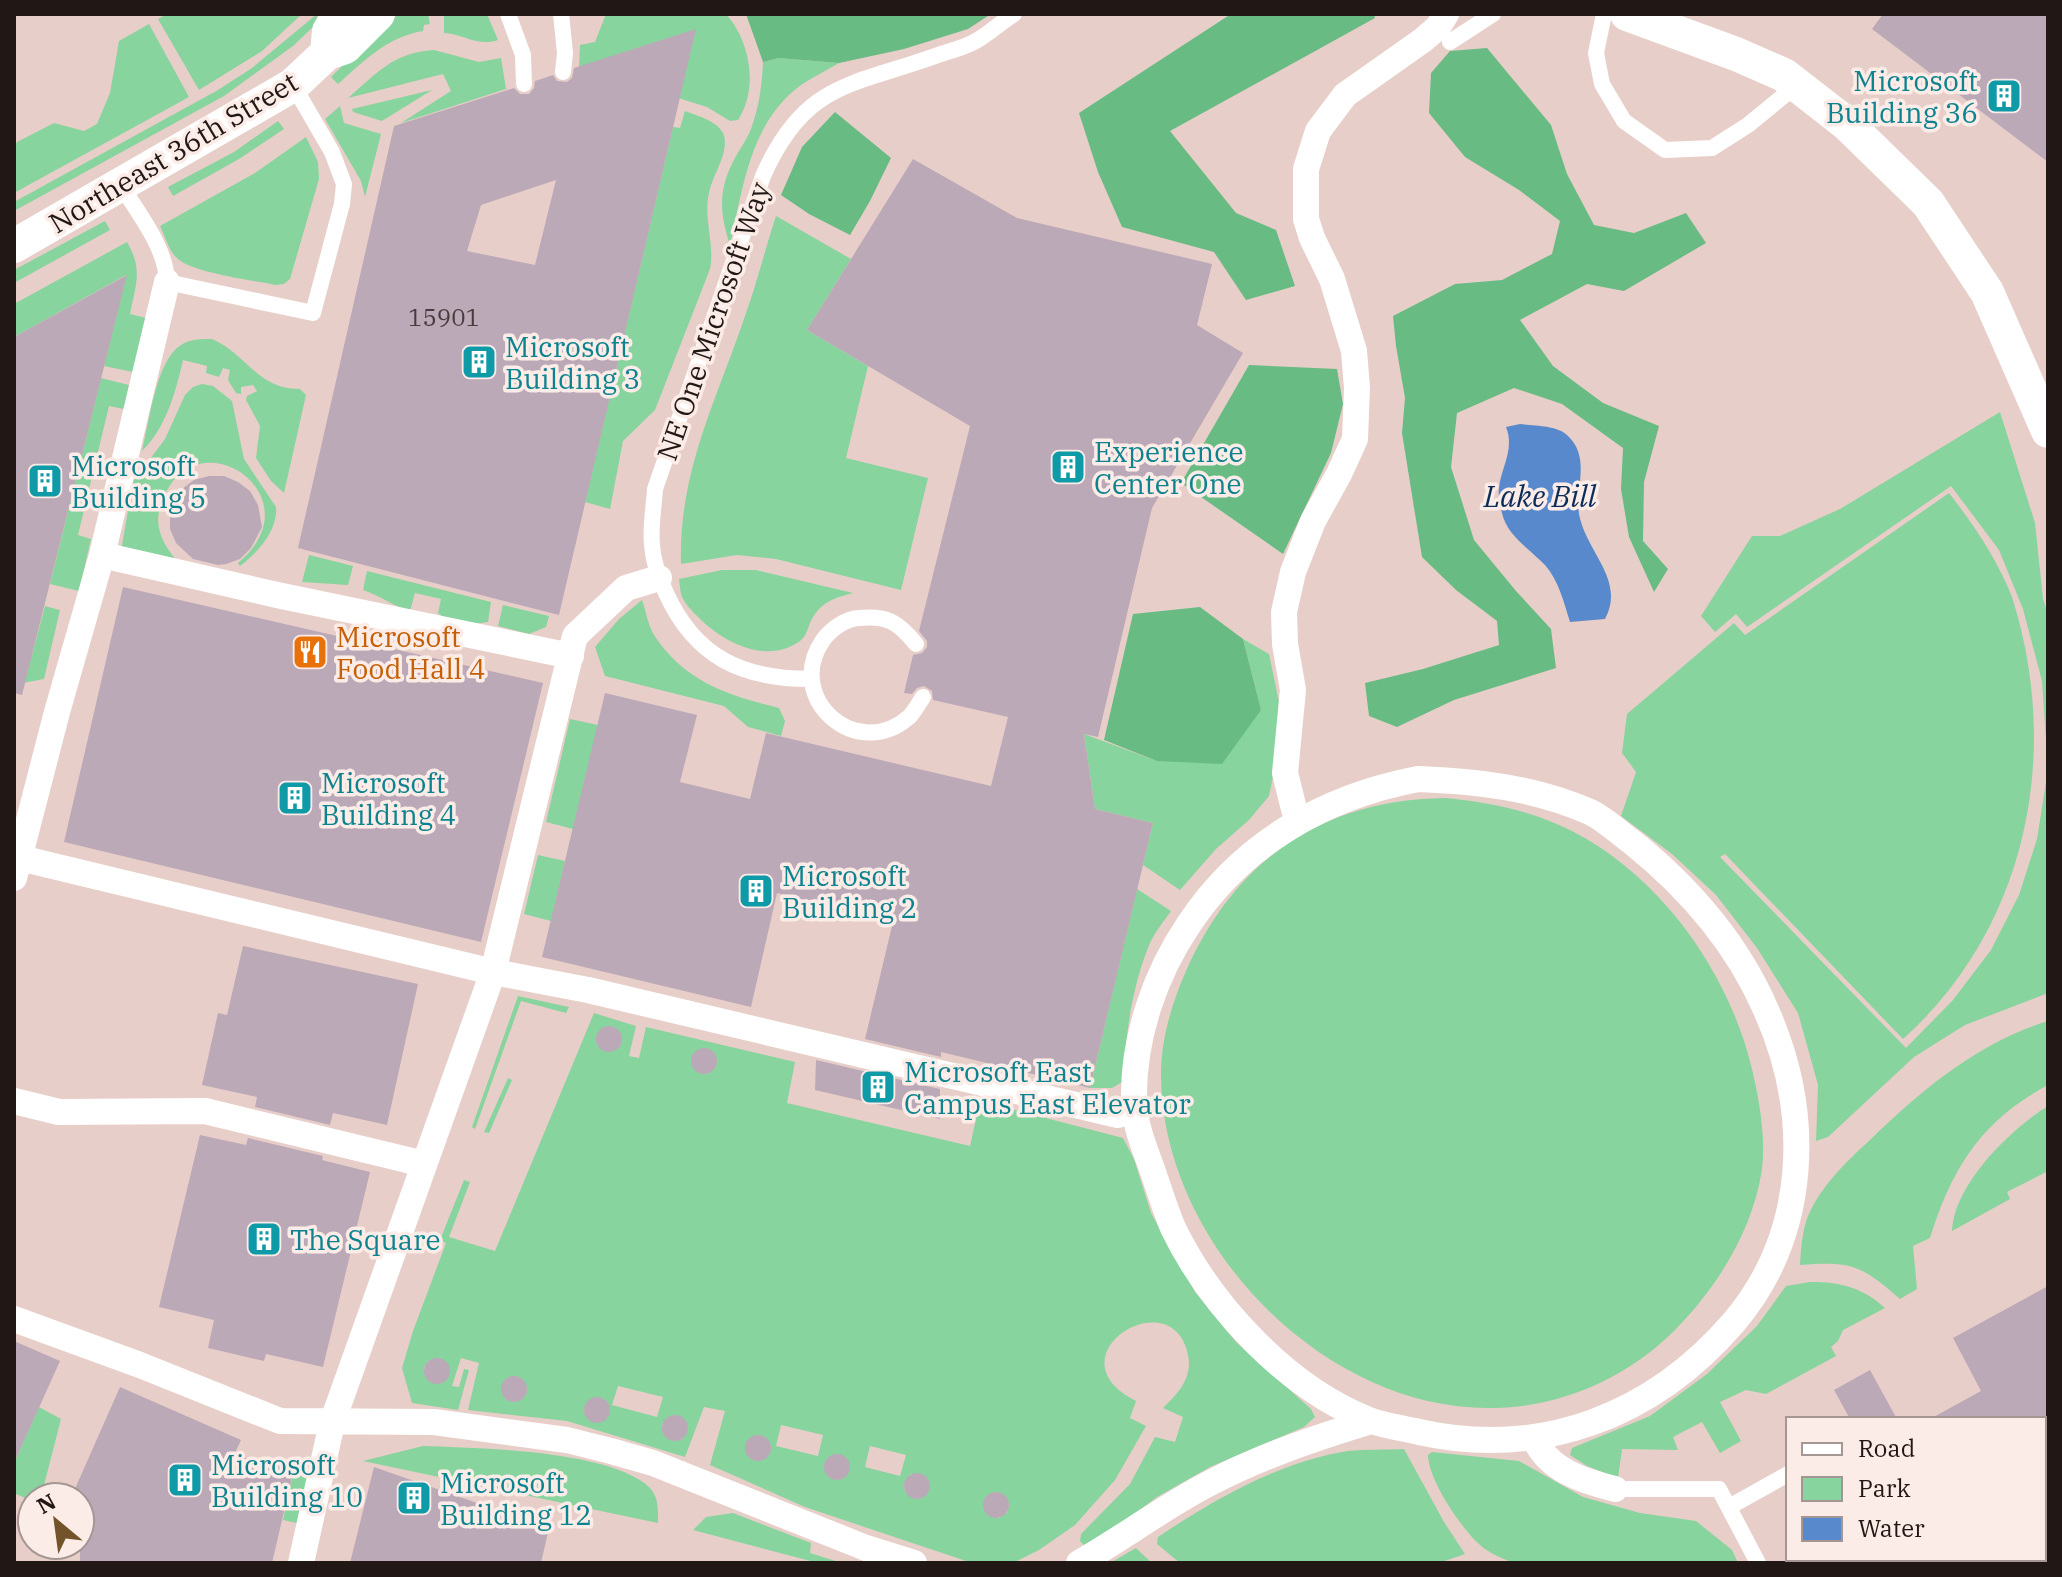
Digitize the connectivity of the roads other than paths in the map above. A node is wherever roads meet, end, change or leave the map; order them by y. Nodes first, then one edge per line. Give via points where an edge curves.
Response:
1 (341, 14) edge
2 (378, 14) edge
3 (508, 14) edge
4 (561, 14) edge
5 (1014, 14) edge
6 (1446, 14) edge
7 (1493, 14) edge
8 (1604, 14) edge
9 (1627, 14) edge
10 (1450, 42) dead end
11 (327, 53) junction
12 (563, 72) dead end
13 (524, 84) dead end
14 (293, 85) junction
15 (1797, 85) junction
16 (121, 185) junction
17 (14, 246) edge
18 (167, 282) junction
19 (2048, 431) edge
20 (102, 555) junction
21 (659, 578) junction
22 (916, 644) dead end
23 (571, 656) junction
24 (810, 679) junction
25 (923, 697) dead end
26 (1297, 821) junction
27 (17, 868) edge
28 (493, 972) junction
29 (14, 1101) edge
30 (1134, 1104) junction
31 (424, 1164) junction
32 (14, 1319) edge
33 (1371, 1421) junction
34 (332, 1423) junction
35 (1534, 1437) junction
36 (1786, 1475) edge
37 (1615, 1489) joint
38 (1729, 1507) junction
39 (301, 1563) edge
40 (914, 1563) edge
41 (1079, 1563) edge
42 (1758, 1563) edge

1 - 11 street, Northeast 36th Street via 329,31
2 - 11 street, Northeast 36th Street via 345,47
3 - 13 lane via 523,55
4 - 12 lane
5 - 21 lane, NE One Microsoft Way via 974,42 846,84 805,111 780,141 763,176 655,489 651,543
6 - 26 street via 1423,40 1345,95 1318,131 1306,169 1306,219 1354,351 1357,388 1355,439 1313,521 1284,612 1293,690 1285,773
7 - 10 lane
8 - 15 lane via 1596,53 1602,84 1624,121 1665,150 1712,148
9 - 15 street via 1736,54
11 - 14 street, Northeast 36th Street
14 - 16 street, Northeast 36th Street
14 - 18 lane via 344,184 313,313
15 - 19 street via 1847,124 1884,169 1928,203 1987,292
16 - 17 street, Northeast 36th Street
16 - 18 lane via 161,253
18 - 20 street
20 - 23 street
20 - 27 street
21 - 23 street via 626,588 575,636
21 - 24 lane, NE One Microsoft Way via 684,626 713,654 753,674
22 - 24 lane via 901,626 877,616 851,619 829,632 814,654
23 - 28 street
24 - 25 lane via 818,704 836,723 860,733 886,730 909,717
26 - 30 street via 1229,874 1178,941 1145,1020
26 - 35 street via 1343,798 1418,779 1485,784 1595,814 1654,859 1695,901 1741,961 1770,1018 1789,1077 1798,1153 1791,1205 1765,1274 1739,1316 1677,1379 1587,1425
27 - 28 street
28 - 30 street via 1118,1115
28 - 31 street
29 - 31 street via 59,1112 205,1111
30 - 33 street via 1173,1227 1218,1298 1285,1371
31 - 34 street
32 - 34 street via 280,1421
33 - 35 street via 1440,1436
33 - 41 street via 1275,1452 1207,1484
34 - 39 street
34 - 40 street via 434,1422 567,1440 653,1463
35 - 37 street via 1540,1451 1567,1472
36 - 38 lane
37 - 38 lane via 1719,1489
38 - 42 lane

